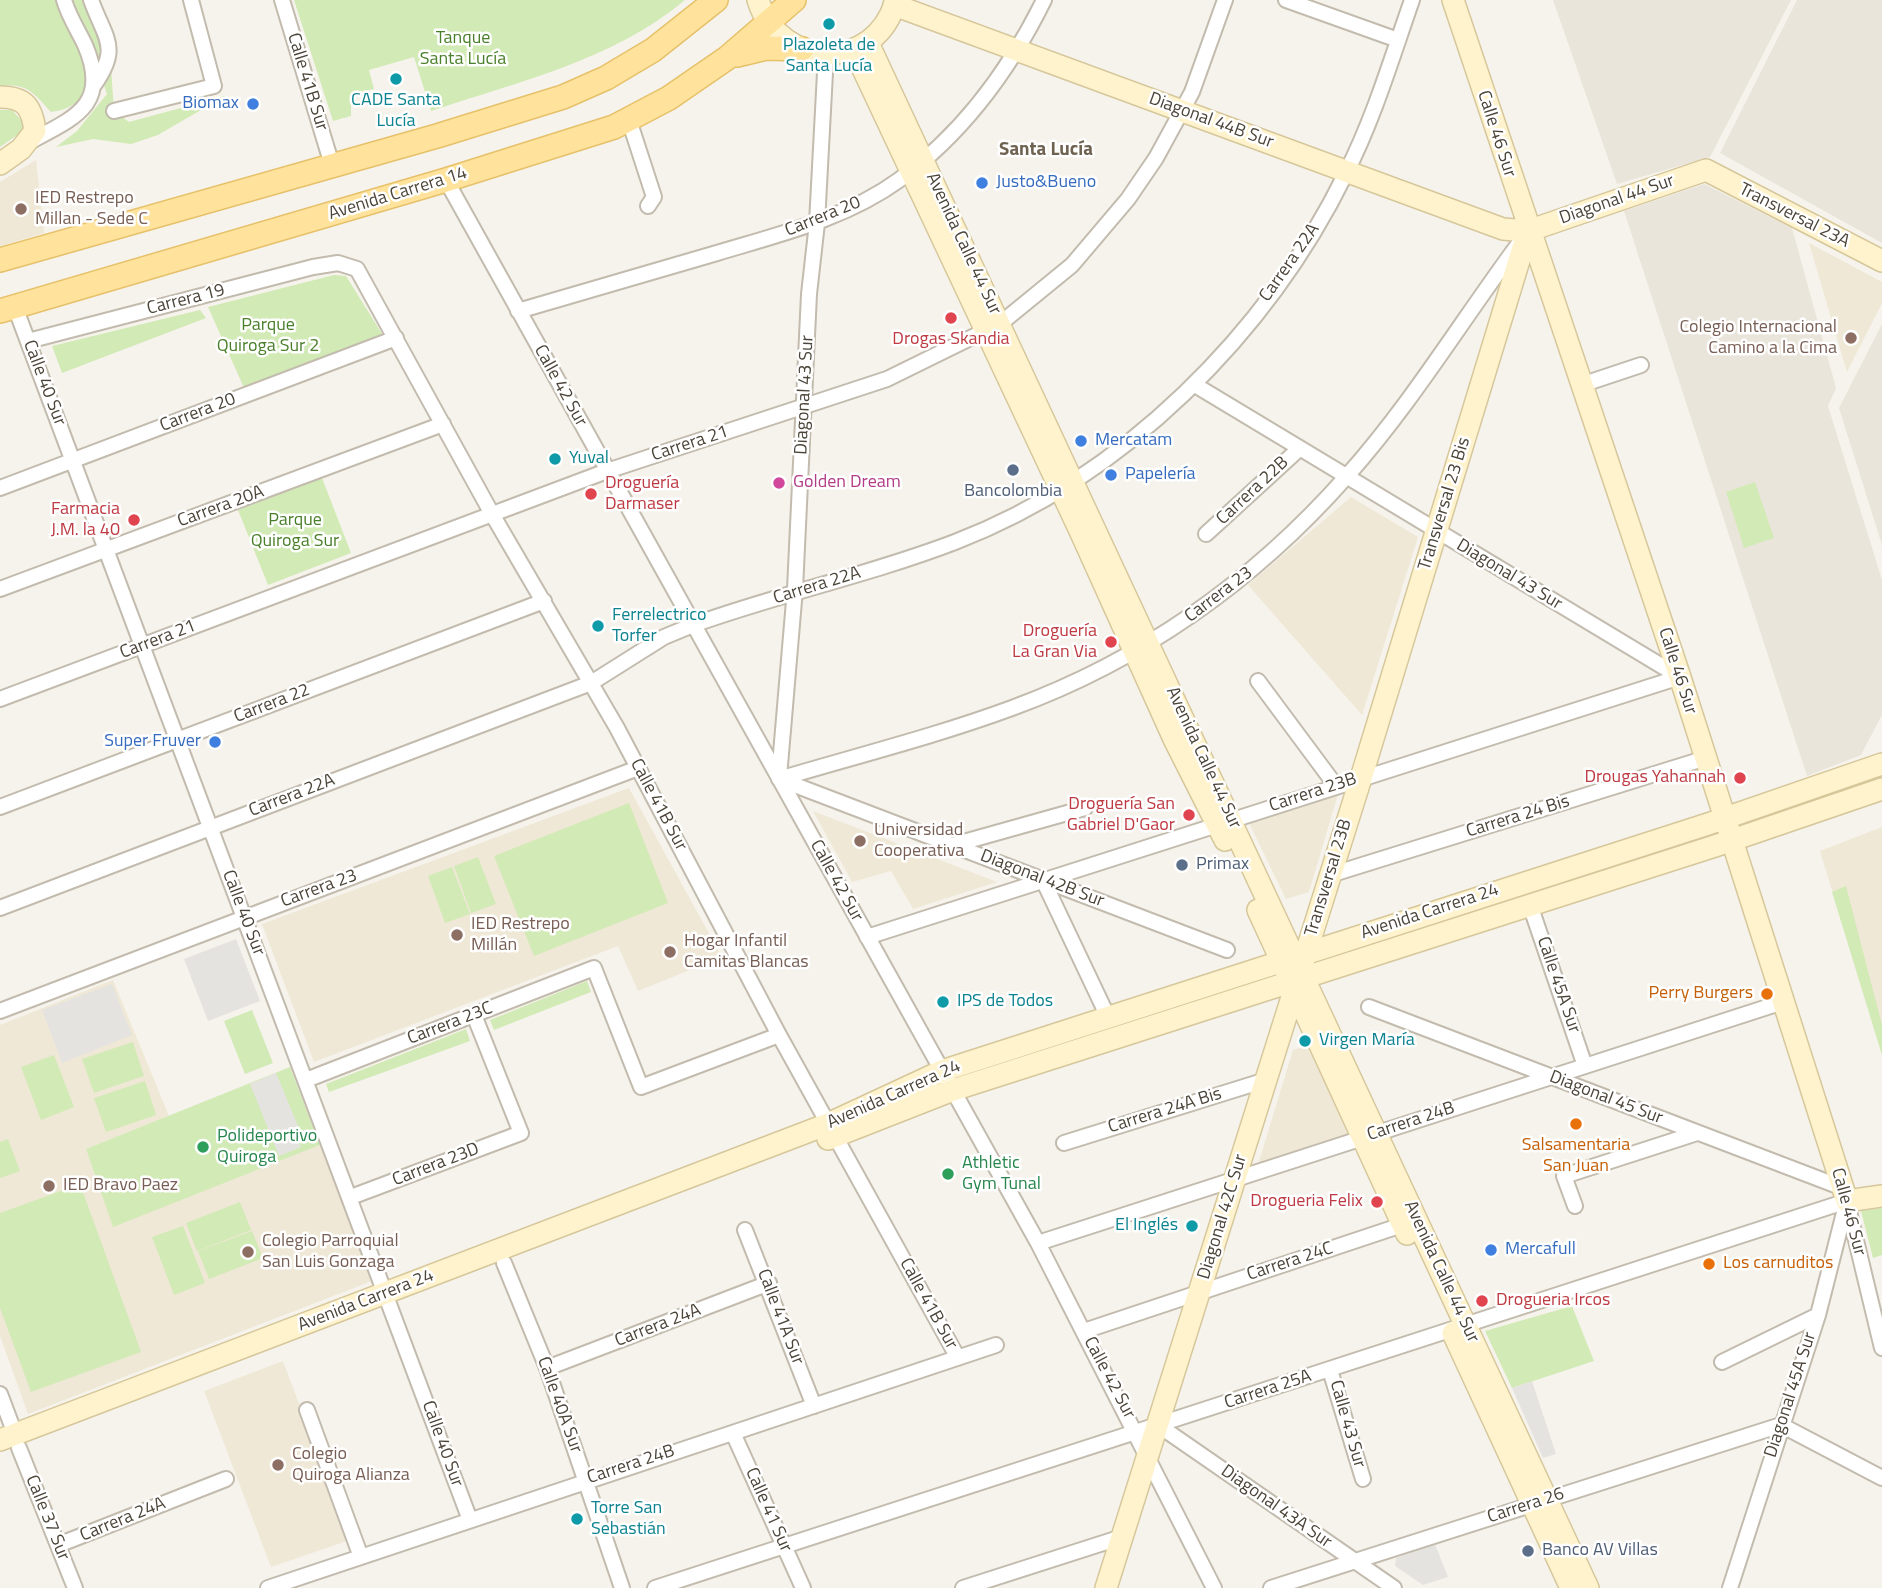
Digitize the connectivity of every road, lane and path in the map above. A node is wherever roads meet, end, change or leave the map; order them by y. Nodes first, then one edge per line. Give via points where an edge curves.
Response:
1 (64, 0) edge
2 (91, 0) edge
3 (191, 0) edge
4 (282, 0) edge
5 (716, 0) edge
6 (758, 0) edge
7 (794, 0) edge
8 (1044, 0) edge
9 (1226, 0) edge
10 (1286, 0) edge
11 (1412, 0) edge
12 (1453, 0) edge
13 (895, 3) edge
14 (771, 23) junction
15 (1398, 40) junction
16 (861, 46) junction
17 (802, 49) junction
18 (1020, 50) junction
19 (827, 54) junction
20 (727, 58) junction
21 (0, 97) edge
22 (91, 97) junction
23 (114, 111) dead end
24 (1183, 111) junction
25 (629, 120) junction
26 (28, 143) junction
27 (0, 164) edge
28 (332, 165) junction
29 (917, 165) junction
30 (1706, 170) joint
31 (1347, 172) junction
32 (446, 180) junction
33 (648, 206) dead end
34 (817, 223) junction
35 (1528, 231) junction
36 (0, 260) edge
37 (1882, 261) edge
38 (345, 264) joint
39 (8, 309) edge
40 (518, 311) junction
41 (994, 327) junction
42 (396, 338) junction
43 (28, 341) junction
44 (1641, 365) dead end
45 (1195, 385) junction
46 (1581, 385) junction
47 (804, 407) junction
48 (443, 424) junction
49 (1300, 448) junction
50 (73, 461) junction
51 (607, 471) junction
52 (1347, 476) junction
53 (1067, 483) junction
54 (0, 488) edge
55 (492, 514) junction
56 (1436, 531) junction
57 (1206, 534) dead end
58 (106, 550) junction
59 (0, 589) edge
60 (794, 592) junction
61 (544, 601) junction
62 (693, 625) junction
63 (142, 646) junction
64 (1142, 647) junction
65 (1680, 677) junction
66 (1258, 681) dead end
67 (591, 683) junction
68 (0, 699) edge
69 (177, 739) junction
70 (1706, 758) junction
71 (1882, 764) edge
72 (638, 768) junction
73 (1361, 778) junction
74 (779, 779) junction
75 (1336, 786) junction
76 (1882, 789) edge
77 (0, 807) edge
78 (1085, 808) dead end
79 (1725, 818) junction
80 (1224, 821) junction
81 (210, 828) junction
82 (1732, 841) junction
83 (953, 845) junction
84 (1330, 875) junction
85 (1043, 880) junction
86 (1321, 903) junction
87 (1530, 905) junction
88 (0, 908) edge
89 (244, 917) junction
90 (867, 937) junction
91 (1350, 938) junction
92 (1227, 950) dead end
93 (1296, 970) junction
94 (1783, 1002) junction
95 (1369, 1007) dead end
96 (0, 1011) edge
97 (474, 1015) junction
98 (1108, 1017) junction
99 (779, 1035) junction
100 (1586, 1066) junction
101 (942, 1071) junction
102 (1551, 1077) junction
103 (306, 1080) junction
104 (1266, 1080) junction
105 (953, 1090) junction
106 (832, 1130) junction
107 (1697, 1133) junction
108 (1370, 1135) junction
109 (1064, 1143) dead end
110 (1235, 1179) junction
111 (1845, 1195) junction
112 (1882, 1196) edge
113 (351, 1197) junction
114 (1575, 1206) dead end
115 (1410, 1223) junction
116 (745, 1230) dead end
117 (1038, 1243) junction
118 (504, 1263) junction
119 (769, 1283) junction
120 (1200, 1292) junction
121 (389, 1300) junction
122 (1818, 1315) junction
123 (1459, 1328) junction
124 (1084, 1331) junction
125 (996, 1345) dead end
126 (1882, 1348) edge
127 (958, 1358) junction
128 (1722, 1362) dead end
129 (547, 1368) junction
130 (1331, 1370) junction
131 (0, 1394) edge
132 (814, 1406) junction
133 (307, 1410) dead end
134 (1158, 1425) junction
135 (1781, 1425) junction
136 (1137, 1432) junction
137 (733, 1433) junction
138 (9, 1444) edge
139 (1149, 1456) junction
140 (1882, 1478) edge
141 (226, 1479) dead end
142 (586, 1479) junction
143 (1363, 1479) dead end
144 (1539, 1501) junction
145 (470, 1520) junction
146 (1122, 1537) junction
147 (58, 1545) junction
148 (784, 1546) junction
149 (361, 1557) junction
150 (1354, 1561) junction
151 (75, 1588) edge
152 (268, 1588) edge
153 (622, 1588) edge
154 (655, 1588) edge
155 (803, 1588) edge
156 (963, 1588) edge
157 (1106, 1588) edge
158 (1214, 1588) edge
159 (1271, 1588) edge
160 (1394, 1588) edge
161 (1571, 1588) edge
162 (1588, 1588) edge
163 (1730, 1588) edge

1 - 22 street via 91,61
2 - 22 street via 110,53
3 - 23 street via 214,86
4 - 28 street, Calle 41B Sur
5 - 28 main road via 653,50 585,88
6 - 14 main road
7 - 14 main road, Avenida Carrera 14
8 - 18 street, Carrera 20
9 - 24 street, Carrera 21
10 - 15 street
11 - 15 street, Carrera 22A
12 - 35 main road, Calle 46 Sur
13 - 16 main road via 889,20
13 - 18 main road, Diagonal 44B Sur
14 - 17 main road
14 - 20 main road, Avenida Carrera 14
15 - 31 street, Carrera 22A
16 - 19 main road
16 - 29 main road, Avenida Calle 44 Sur
17 - 19 main road
17 - 20 main road via 766,48
18 - 24 main road, Diagonal 44B Sur
18 - 29 street, Carrera 20 via 978,103
19 - 34 street, Diagonal 43 Sur
20 - 25 main road, Avenida Carrera 14
21 - 26 main road via 28,105 35,131
22 - 26 street via 75,118
24 - 31 main road, Diagonal 44B Sur
24 - 41 street, Carrera 21 via 1156,158 1100,234 1072,265
25 - 32 main road, Avenida Carrera 14
25 - 33 street via 654,197
26 - 27 main road
28 - 36 main road
29 - 34 street, Carrera 20 via 872,197
29 - 41 main road, Avenida Calle 44 Sur
30 - 35 main road, Diagonal 44 Sur
30 - 37 main road, Transversal 23A
31 - 35 main road, Diagonal 44B Sur via 1491,226
31 - 45 street, Carrera 22A via 1288,268
32 - 39 main road, Avenida Carrera 14
32 - 40 street, Calle 42 Sur
34 - 40 street, Carrera 20
34 - 47 street, Diagonal 43 Sur
35 - 46 main road, Calle 46 Sur
35 - 52 street, Carrera 23 via 1422,383
35 - 56 main road, Transversal 23 Bis
38 - 42 street, Calle 41B Sur via 360,272
38 - 43 street, Carrera 19 via 313,267
39 - 43 street, Calle 40 Sur
40 - 51 street, Calle 42 Sur
41 - 47 street, Carrera 21 via 887,379
41 - 53 main road, Avenida Calle 44 Sur
42 - 48 street, Calle 41B Sur
42 - 50 street, Carrera 20
43 - 50 street, Calle 40 Sur
44 - 46 street
45 - 49 street, Diagonal 43 Sur
45 - 53 street, Carrera 22A via 1152,424
46 - 65 main road, Calle 46 Sur
47 - 51 street, Carrera 21
47 - 60 street, Diagonal 43 Sur
48 - 55 street, Calle 41B Sur
48 - 58 street, Carrera 20A
49 - 52 street, Diagonal 43 Sur
49 - 57 street, Carrera 22B
50 - 54 street, Carrera 20
50 - 58 street, Calle 40 Sur
51 - 55 street, Carrera 21
51 - 62 street, Calle 42 Sur
52 - 56 street, Diagonal 43 Sur
52 - 64 street, Carrera 23 via 1247,576
53 - 60 street, Carrera 22A via 954,542
53 - 64 main road, Avenida Calle 44 Sur
55 - 61 street, Calle 41B Sur
55 - 63 street, Carrera 21
56 - 65 street, Diagonal 43 Sur
56 - 73 main road, Transversal 23 Bis
58 - 59 street, Carrera 20A
58 - 63 street, Calle 40 Sur
60 - 62 street, Carrera 22A
60 - 74 street, Diagonal 43 Sur
61 - 67 street, Calle 41B Sur
61 - 69 street, Carrera 22
62 - 67 street, Carrera 22A via 664,637
62 - 74 street, Calle 42 Sur
63 - 68 street, Carrera 21
63 - 69 street, Calle 40 Sur
64 - 74 street, Carrera 23 via 1013,708
64 - 80 main road, Avenida Calle 44 Sur
65 - 70 main road, Calle 46 Sur
65 - 73 street, Carrera 23B
66 - 75 street
67 - 72 street, Calle 41B Sur
67 - 81 street, Carrera 22A
69 - 77 street, Carrera 22
69 - 81 street, Calle 40 Sur
70 - 79 main road, Calle 46 Sur
70 - 84 street, Carrera 24 Bis
71 - 79 main road, Avenida Carrera 24
72 - 89 street, Carrera 23
72 - 99 street, Calle 41B Sur
73 - 75 street, Carrera 23B
73 - 84 main road, Transversal 23B
74 - 83 street, Diagonal 42B Sur
74 - 90 street, Calle 42 Sur
75 - 80 street, Carrera 23B
76 - 82 main road, Avenida Carrera 24
78 - 83 street
79 - 82 main road, Calle 46 Sur
79 - 91 main road, Avenida Carrera 24
80 - 85 street, Carrera 23B
80 - 93 main road, Avenida Calle 44 Sur
81 - 88 street, Carrera 22A
81 - 89 street, Calle 40 Sur
82 - 87 main road, Avenida Carrera 24
82 - 94 main road, Calle 46 Sur
83 - 85 street, Diagonal 42B Sur
84 - 86 main road, Transversal 23B
85 - 90 street, Carrera 23B
85 - 92 street, Diagonal 42B Sur
85 - 98 street
86 - 91 main road via 1331,929
86 - 93 main road, Transversal 23B
87 - 93 main road, Avenida Carrera 24
87 - 100 street, Calle 45A Sur
89 - 96 street, Carrera 23
89 - 103 street, Calle 40 Sur
90 - 101 street, Calle 42 Sur
91 - 93 main road, Avenida Carrera 24
93 - 98 main road, Avenida Carrera 24
93 - 104 main road, Diagonal 42C Sur
93 - 105 main road, Avenida Carrera 24
93 - 108 main road, Avenida Calle 44 Sur
94 - 100 street, Carrera 24B
94 - 111 main road, Calle 46 Sur
95 - 102 street, Diagonal 45 Sur
97 - 99 street, Carrera 23C via 594,968 641,1087
97 - 103 street, Carrera 23C
97 - 113 street, Carrera 23D via 522,1133
98 - 101 main road, Avenida Carrera 24
99 - 106 street, Calle 41B Sur
100 - 102 street, Carrera 24B
101 - 105 street, Calle 42 Sur
101 - 106 main road, Avenida Carrera 24
102 - 107 street, Diagonal 45 Sur
102 - 108 street, Carrera 24B
103 - 113 street, Calle 40 Sur
104 - 109 street, Carrera 24A Bis
104 - 110 main road, Diagonal 42C Sur
105 - 106 main road, Avenida Carrera 24
105 - 117 street, Calle 42 Sur
106 - 118 main road, Avenida Carrera 24
106 - 121 main road, Avenida Carrera 24
106 - 127 street, Calle 41B Sur
107 - 111 street, Diagonal 45 Sur
107 - 114 street via 1564,1176
108 - 110 street, Carrera 24B
108 - 115 main road, Avenida Calle 44 Sur
110 - 117 street, Carrera 24B
110 - 120 main road, Diagonal 42C Sur
111 - 112 main road, Carrera 25A
111 - 122 street, Diagonal 45A Sur
111 - 123 street, Carrera 25A
111 - 126 street, Calle 46 Sur
113 - 121 street, Calle 40 Sur
115 - 120 street, Carrera 24C
115 - 123 main road, Avenida Calle 44 Sur
116 - 119 street, Calle 41A Sur
117 - 124 street, Calle 42 Sur
118 - 121 main road, Avenida Carrera 24
118 - 129 street, Calle 40A Sur
119 - 129 street, Carrera 24A
119 - 132 street, Calle 41A Sur
120 - 124 street, Carrera 24C
120 - 134 main road, Diagonal 42C Sur
121 - 138 main road, Avenida Carrera 24
121 - 145 street, Calle 40 Sur
122 - 128 street
122 - 135 street, Diagonal 45A Sur
123 - 130 street, Carrera 25A
123 - 144 main road, Avenida Calle 44 Sur
124 - 136 street, Calle 42 Sur
125 - 127 street, Carrera 24B
127 - 132 street, Carrera 24B
129 - 142 street, Calle 40A Sur
130 - 134 street, Carrera 25A
130 - 143 street, Calle 43 Sur
131 - 138 street, Calle 37 Sur
132 - 137 street, Carrera 24B
133 - 149 street
134 - 136 street, Carrera 25A
134 - 139 main road, Diagonal 42C Sur
134 - 150 street, Diagonal 43A Sur
135 - 140 street
135 - 144 street, Carrera 26
135 - 163 street, Diagonal 45A Sur
136 - 139 street, Calle 42 Sur
136 - 148 street, Carrera 25A
137 - 142 street, Carrera 24B
137 - 148 street, Calle 41 Sur
138 - 147 street, Calle 37 Sur
139 - 146 main road, Diagonal 42C Sur
139 - 158 street, Calle 42 Sur
141 - 147 street, Carrera 24A
142 - 145 street, Carrera 24B
142 - 153 street, Calle 40A Sur
144 - 150 street, Carrera 26
144 - 161 main road, Avenida Calle 44 Sur
144 - 162 main road, Avenida Calle 44 Sur
145 - 149 street, Carrera 24B
146 - 156 street
146 - 157 main road, Diagonal 42C Sur
147 - 151 street, Calle 37 Sur
148 - 154 street, Carrera 25A
148 - 155 street, Calle 41 Sur
149 - 152 street, Carrera 24B
150 - 159 street, Carrera 26
150 - 160 street, Diagonal 43A Sur

